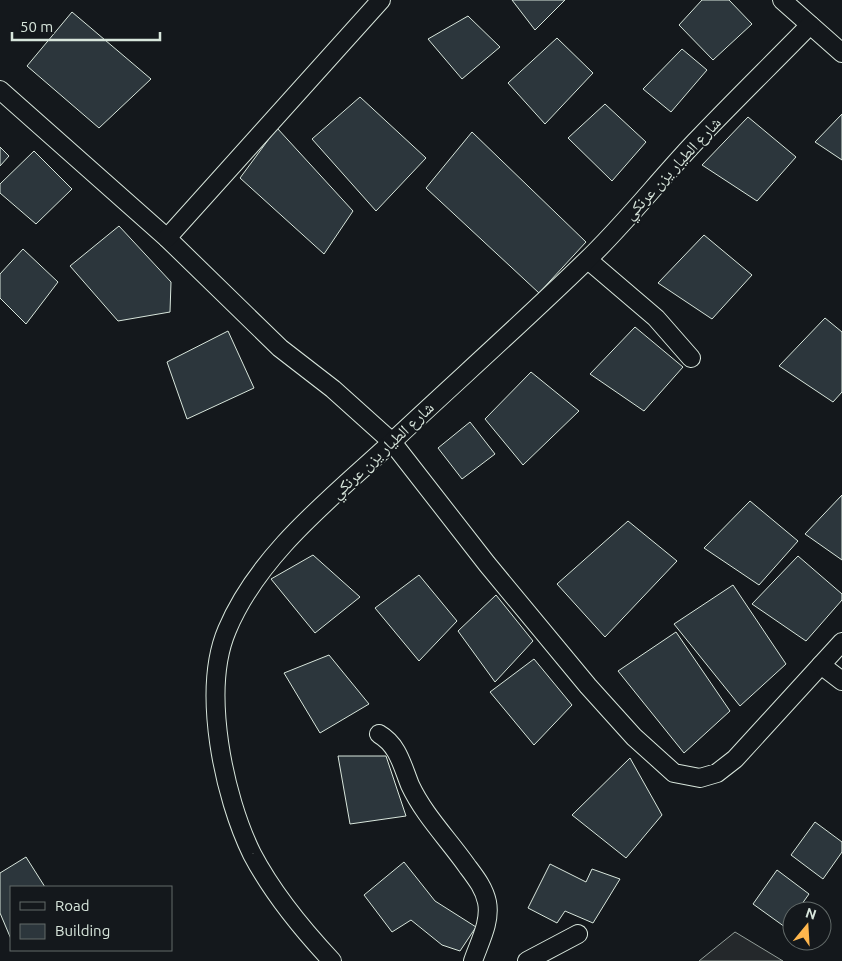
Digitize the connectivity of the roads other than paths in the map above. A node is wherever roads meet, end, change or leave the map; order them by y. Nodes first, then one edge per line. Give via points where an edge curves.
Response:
1 (381, 0) edge
2 (782, 0) edge
3 (810, 25) junction
4 (842, 53) edge
5 (0, 90) edge
6 (167, 238) junction
7 (588, 260) junction
8 (691, 358) dead end
9 (392, 442) junction
10 (842, 642) edge
11 (821, 665) junction
12 (842, 681) edge
13 (379, 734) dead end
14 (578, 934) dead end
15 (332, 961) edge
16 (473, 961) edge
17 (527, 961) edge

1 - 6 street
2 - 3 street
3 - 4 street
3 - 7 street, شارع الطيار يزن عرنكي via 695,142
5 - 6 street
6 - 9 street via 280,348 333,389
7 - 8 street via 656,318
7 - 9 street, شارع الطيار يزن عرنكي
9 - 11 street via 588,686 634,737 674,773 700,778 717,773 735,759
9 - 15 street, شارع الطيار يزن عرنكي via 324,504 268,562 227,630 217,671 215,695 219,747 252,853 294,919
10 - 11 street
11 - 12 street
13 - 16 street via 388,739 398,754 427,814 484,889 487,923
14 - 17 street

